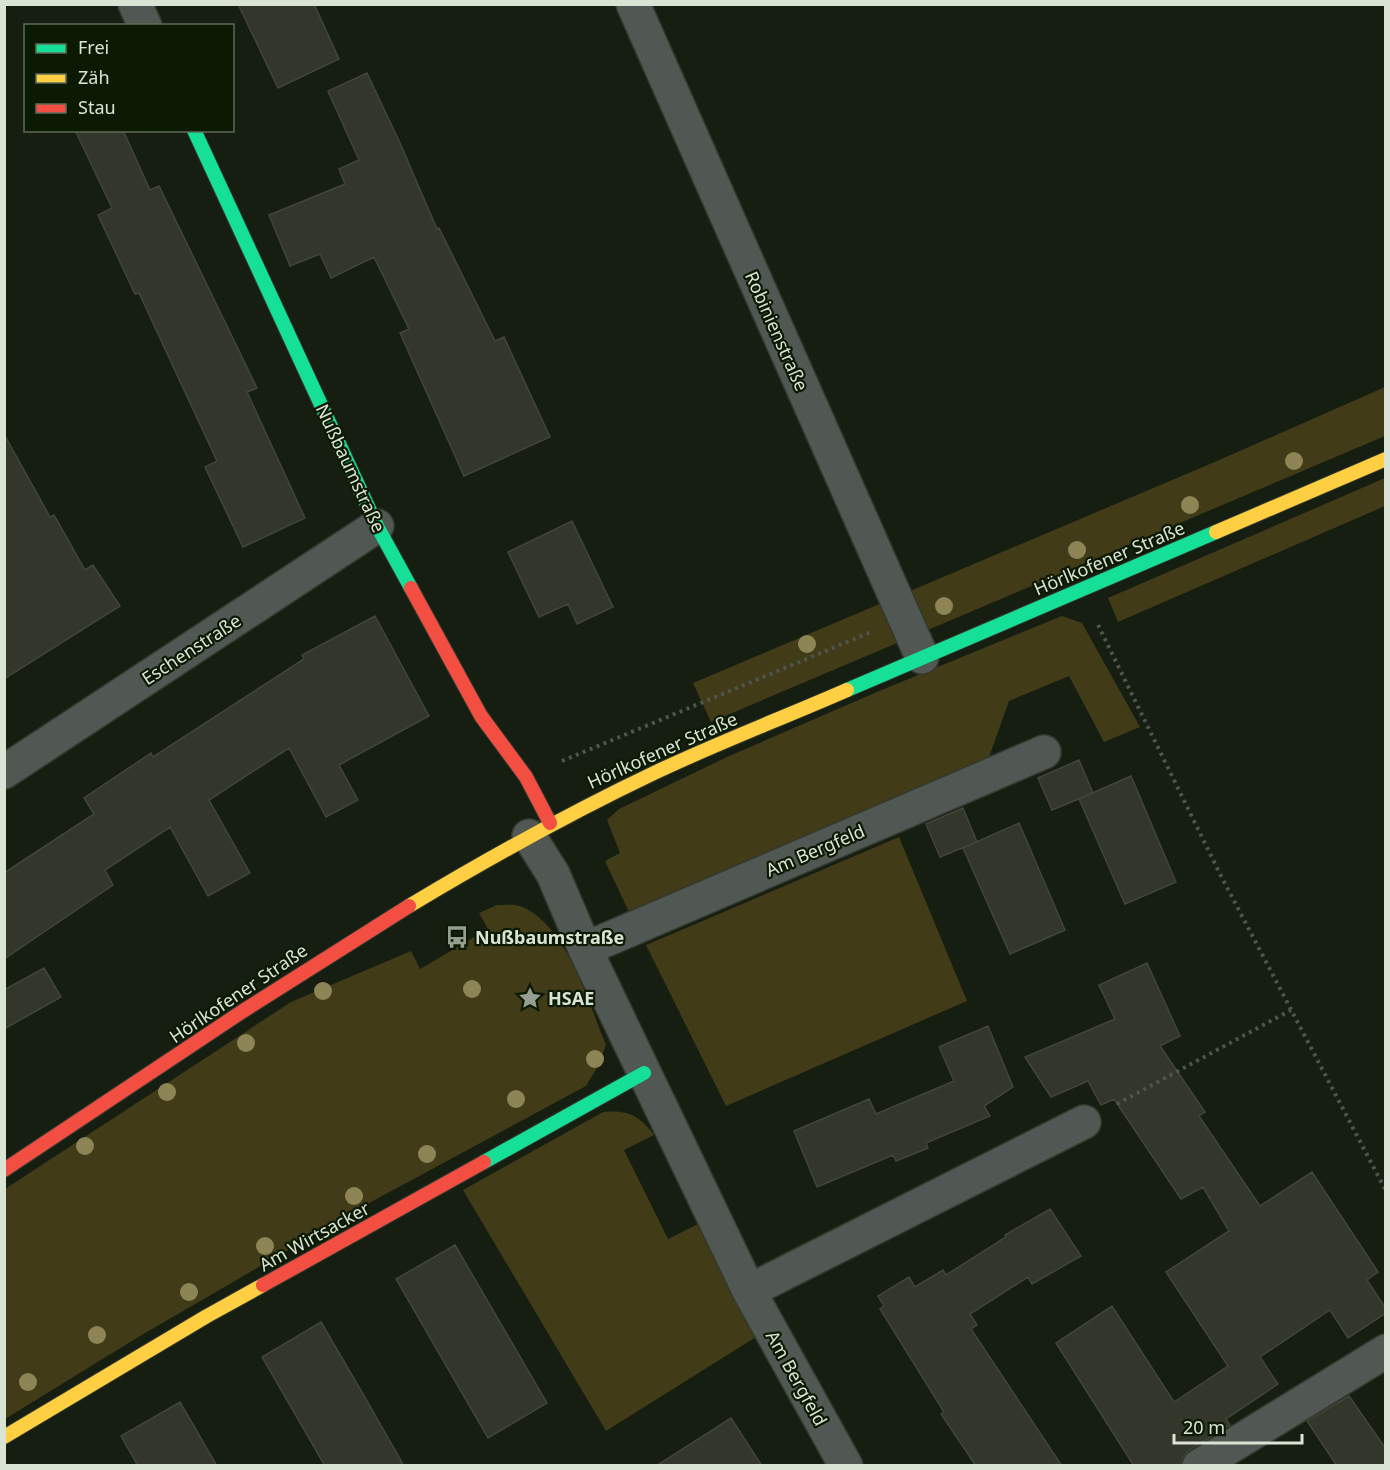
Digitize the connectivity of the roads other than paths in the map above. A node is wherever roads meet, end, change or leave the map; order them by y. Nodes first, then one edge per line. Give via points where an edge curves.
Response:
1 (135, 4) edge
2 (633, 4) edge
3 (144, 24) edge
4 (195, 132) edge
5 (1386, 459) edge
6 (377, 526) junction
7 (922, 657) junction
8 (1044, 752) dead end
9 (4, 772) edge
10 (539, 830) junction
11 (585, 949) junction
12 (645, 1073) junction
13 (1084, 1122) road end
14 (4, 1170) edge
15 (749, 1291) junction
16 (1386, 1351) edge
17 (4, 1437) edge
18 (846, 1466) edge
19 (1199, 1466) edge

1 - 3 street
2 - 7 street, Robinienstraße
4 - 6 street, Nußbaumstraße
5 - 7 street, Hörlkofener Straße
6 - 9 street, Eschenstraße
6 - 10 street, Nußbaumstraße via 481,716 525,777
7 - 10 street, Hörlkofener Straße via 656,772
8 - 11 street, Am Bergfeld
10 - 11 street, Am Bergfeld
10 - 14 street, Hörlkofener Straße via 338,947
11 - 12 street, Am Bergfeld
12 - 15 street, Am Bergfeld
12 - 17 street, Am Wirtsacker via 207,1316
13 - 15 street
15 - 18 street, Am Bergfeld
16 - 19 street

